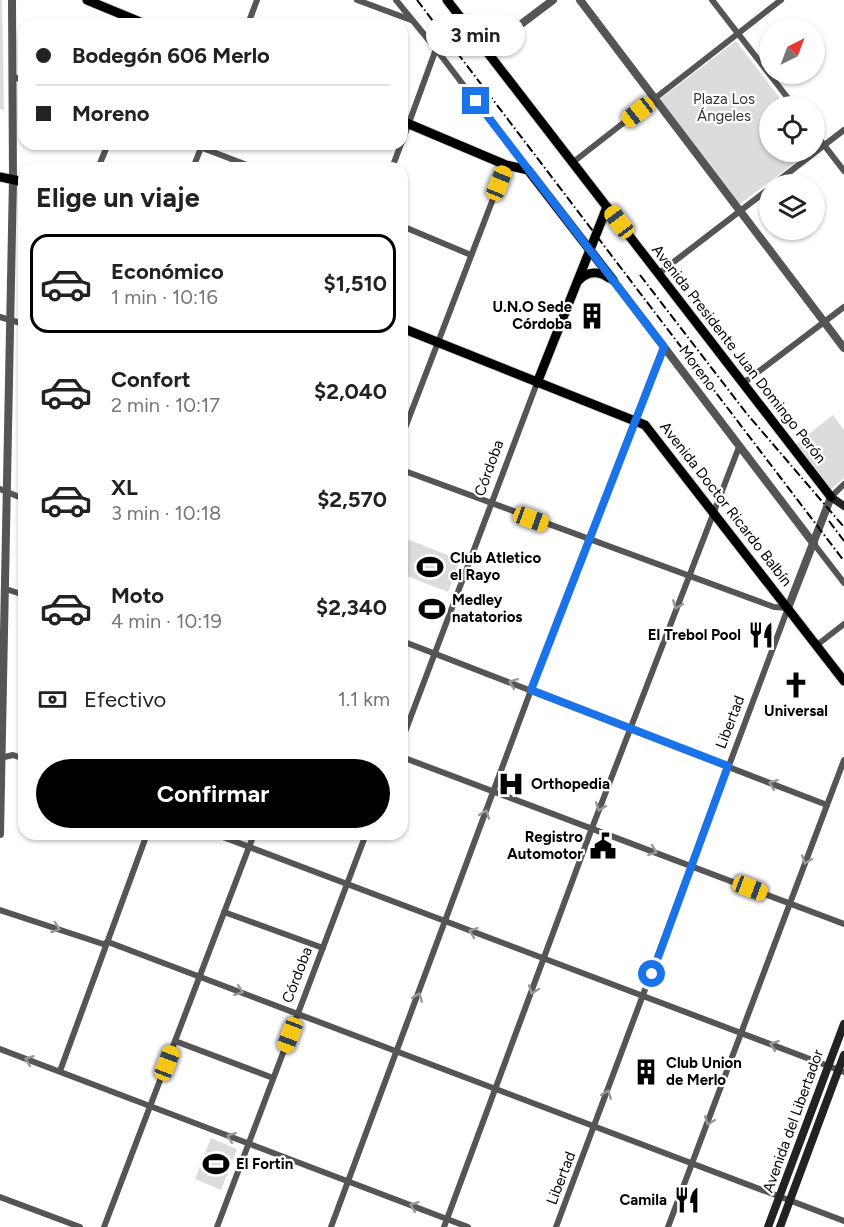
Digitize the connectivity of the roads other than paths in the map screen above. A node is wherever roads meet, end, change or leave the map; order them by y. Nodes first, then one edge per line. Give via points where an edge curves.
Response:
1 (12, 0) edge
2 (87, 0) edge
3 (257, 0) edge
4 (357, 0) edge
5 (396, 0) edge
6 (447, 0) edge
7 (553, 0) edge
8 (580, 0) edge
9 (712, 0) edge
10 (781, 0) edge
11 (130, 18) edge
12 (250, 18) edge
13 (406, 18) edge
14 (408, 19) edge
15 (411, 20) junction
16 (737, 34) junction
17 (436, 49) junction
18 (487, 50) junction
19 (12, 76) junction
20 (18, 78) edge
21 (786, 96) edge
22 (655, 99) junction
23 (408, 115) edge
24 (408, 123) edge
25 (844, 130) edge
26 (825, 145) joint
27 (211, 150) edge
28 (240, 162) edge
29 (803, 162) edge
30 (572, 163) junction
31 (506, 165) junction
32 (528, 170) junction
33 (844, 171) edge
34 (787, 174) edge
35 (0, 177) edge
36 (13, 179) junction
37 (18, 180) edge
38 (759, 196) edge
39 (607, 207) junction
40 (740, 211) junction
41 (408, 229) edge
42 (590, 251) junction
43 (471, 255) junction
44 (658, 274) junction
45 (613, 280) junction
46 (578, 282) junction
47 (844, 307) edge
48 (0, 317) edge
49 (10, 319) junction
50 (18, 322) edge
51 (824, 322) junction
52 (408, 330) edge
53 (436, 342) junction
54 (664, 347) junction
55 (844, 348) edge
56 (537, 383) junction
57 (742, 384) junction
58 (408, 419) edge
59 (636, 420) junction
60 (739, 447) junction
61 (408, 472) edge
62 (844, 484) edge
63 (3, 491) edge
64 (18, 497) edge
65 (831, 497) junction
66 (492, 505) junction
67 (844, 506) edge
68 (713, 511) junction
69 (590, 540) junction
70 (814, 544) junction
71 (688, 577) junction
72 (844, 583) edge
73 (6, 588) junction
74 (18, 593) edge
75 (788, 608) junction
76 (844, 624) edge
77 (408, 643) edge
78 (817, 645) junction
79 (435, 652) junction
80 (844, 681) edge
81 (531, 690) junction
82 (408, 724) edge
83 (630, 729) junction
84 (18, 757) edge
85 (1, 758) edge
86 (408, 759) edge
87 (844, 760) edge
88 (728, 766) junction
89 (494, 790) junction
90 (827, 805) junction
91 (592, 828) junction
92 (0, 834) edge
93 (145, 840) edge
94 (231, 840) edge
95 (252, 840) edge
96 (364, 840) edge
97 (249, 847) junction
98 (691, 865) junction
99 (347, 884) junction
100 (790, 903) junction
101 (0, 910) edge
102 (224, 912) junction
103 (446, 922) junction
104 (844, 924) edge
105 (108, 942) junction
106 (323, 948) junction
107 (544, 959) junction
108 (200, 976) junction
109 (644, 996) junction
110 (298, 1014) junction
111 (844, 1024) edge
112 (742, 1033) junction
113 (175, 1041) junction
114 (0, 1048) edge
115 (397, 1052) junction
116 (844, 1055) edge
117 (829, 1066) junction
118 (60, 1071) junction
119 (841, 1071) edge
120 (273, 1078) junction
121 (496, 1089) junction
122 (150, 1106) junction
123 (594, 1126) junction
124 (249, 1144) junction
125 (693, 1163) junction
126 (348, 1181) junction
127 (0, 1197) edge
128 (780, 1197) junction
129 (790, 1200) junction
130 (447, 1219) junction
131 (844, 1221) edge
132 (80, 1227) edge
133 (104, 1227) edge
134 (218, 1227) edge
135 (331, 1227) edge
136 (444, 1227) edge
137 (468, 1227) edge
138 (556, 1227) edge
139 (668, 1227) edge
140 (768, 1227) edge
141 (780, 1227) edge

1 - 19 street
2 - 11 main road
3 - 12 street
4 - 13 street
5 - 15 street, Moreno
6 - 18 main road, Avenida Presidente Juan Domingo Perón
7 - 18 street
8 - 22 street
9 - 16 street
10 - 16 street
14 - 15 street
15 - 17 street, Moreno
16 - 21 street
16 - 22 street
17 - 23 street
17 - 32 street, Moreno
18 - 30 main road, Avenida Presidente Juan Domingo Perón
19 - 20 street
19 - 36 street
22 - 30 street
22 - 40 street
24 - 31 main road
25 - 26 street
26 - 33 street
27 - 28 street
29 - 34 street
30 - 39 main road, Avenida Presidente Juan Domingo Perón
31 - 32 main road
31 - 43 street
32 - 42 main road, Moreno
35 - 36 main road
36 - 37 main road
36 - 49 street
38 - 40 street
39 - 42 main road, Córdoba
39 - 44 main road, Avenida Presidente Juan Domingo Perón
40 - 44 street
40 - 51 street
41 - 43 street
42 - 45 main road, Moreno
42 - 46 main road, Córdoba
43 - 53 street
44 - 57 main road, Avenida Presidente Juan Domingo Perón
45 - 46 main road via 594,272
45 - 54 street, Moreno
46 - 56 main road, Córdoba
47 - 51 street
48 - 49 street
49 - 50 street
49 - 63 street
51 - 55 street
51 - 57 street
52 - 53 main road, Avenida Doctor Ricardo Balbín
53 - 56 main road, Avenida Doctor Ricardo Balbín
53 - 58 street
54 - 59 street
54 - 60 street, Moreno
56 - 59 main road, Avenida Doctor Ricardo Balbín
56 - 66 street, Córdoba
57 - 65 main road, Avenida Presidente Juan Domingo Perón
59 - 68 main road, Avenida Doctor Ricardo Balbín via 650,431
59 - 69 street
60 - 68 street
60 - 70 street, Moreno
61 - 66 street
62 - 65 street
63 - 64 street
63 - 73 street
65 - 67 main road
65 - 70 street, Libertad
66 - 69 street
66 - 79 street, Córdoba
68 - 71 street
68 - 75 main road, Avenida Doctor Ricardo Balbín
69 - 71 street
69 - 81 street
70 - 72 street, Moreno
70 - 75 street, Libertad
71 - 75 street via 774,607
71 -> 83 street
73 - 74 street
73 - 85 street
75 - 78 main road
75 - 88 street, Libertad
76 - 78 street
77 - 79 street
78 - 80 main road
81 -> 79 street
79 - 82 street, Córdoba
81 - 83 street
81 - 89 street
83 - 88 street
83 -> 91 street
84 - 85 street
85 - 92 street
86 - 89 street
87 - 90 street
90 -> 88 street
88 - 98 street, Libertad
89 - 91 street
103 -> 89 street
90 -> 100 street
91 -> 98 street
91 - 107 street
93 - 105 street
94 - 97 street
95 - 97 street
96 - 99 street, Córdoba
97 - 99 street
97 - 102 street
98 - 100 street
98 - 109 street, Libertad
99 - 103 street
99 - 106 street, Córdoba
100 - 104 street
100 - 112 street
101 -> 105 street via 103,944
102 - 106 street
102 - 108 street
107 -> 103 street
115 -> 103 street
105 - 108 street
105 - 118 street
106 - 110 street, Córdoba
107 - 109 street
107 -> 121 street
108 -> 110 street
108 - 113 street
109 - 112 street
123 -> 109 street, Libertad
110 - 115 street
110 - 120 street, Córdoba
111 - 117 main road, Avenida del Libertador
117 -> 112 street
112 -> 125 street
113 - 120 street
113 - 122 street
118 -> 114 street
115 - 121 street
115 - 126 street
116 - 119 main road, Avenida del Libertador
117 - 119 street
117 - 128 main road, Avenida del Libertador
118 - 122 street
119 - 129 main road, Avenida del Libertador
120 - 124 street, Córdoba
121 - 123 street
121 - 130 street
124 -> 122 street
122 - 133 street
123 - 125 street
123 - 138 street, Libertad
124 - 126 street
124 - 134 street, Córdoba
125 - 128 street
125 - 139 street
130 -> 126 street
126 - 135 street
127 - 132 street
128 - 129 street
128 - 140 main road, Avenida del Libertador
129 - 131 street
129 - 141 main road, Avenida del Libertador
130 - 136 street
130 - 137 street

